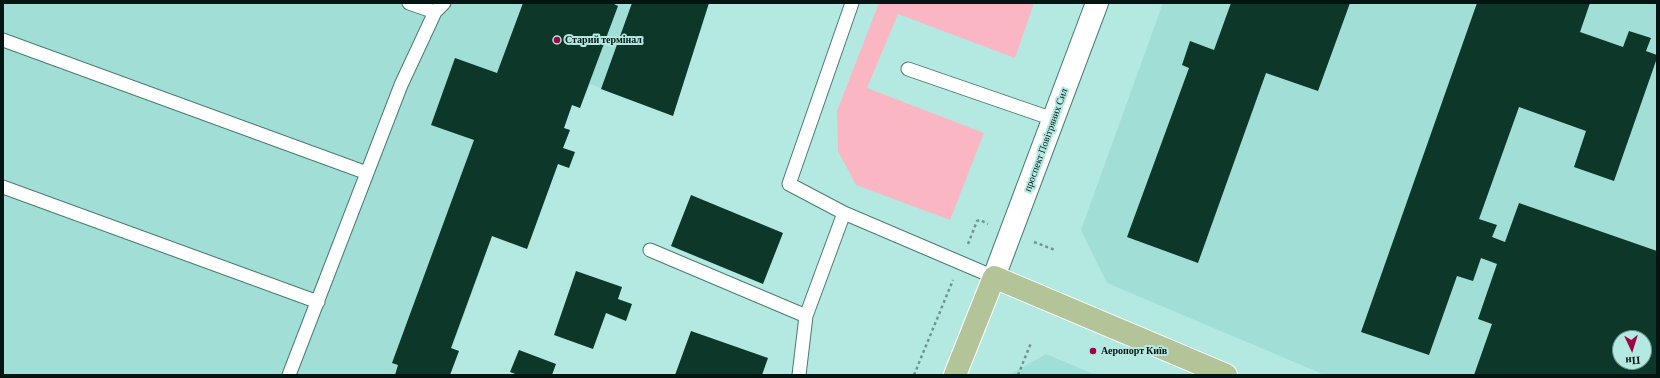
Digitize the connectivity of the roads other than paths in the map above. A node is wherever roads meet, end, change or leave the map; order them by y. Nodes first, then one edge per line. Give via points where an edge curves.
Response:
1 (409, 3) edge
2 (852, 3) edge
3 (1097, 3) edge
4 (440, 8) edge
5 (3, 40) edge
6 (908, 69) dead end
7 (1053, 120) junction
8 (367, 173) junction
9 (3, 187) edge
10 (844, 213) junction
11 (650, 250) dead end
12 (994, 277) junction
13 (318, 302) junction
14 (806, 316) junction
15 (289, 375) edge
16 (799, 375) edge
17 (955, 375) edge
18 (1226, 375) edge

1 - 4 lane
2 - 10 lane via 789,184
3 - 7 street, проспект Повітряних Сил
4 - 8 lane via 401,85
5 - 8 lane
6 - 7 lane
7 - 12 street, проспект Повітряних Сил
8 - 13 lane
9 - 13 lane
10 - 12 lane
10 - 14 lane
11 - 14 lane
12 - 17 main road, проспект Повітряних Сил
12 - 18 main road
13 - 15 lane
14 - 16 lane

